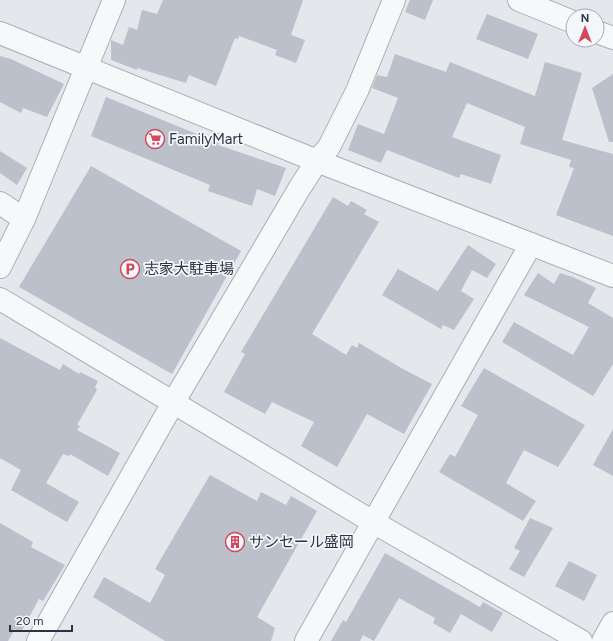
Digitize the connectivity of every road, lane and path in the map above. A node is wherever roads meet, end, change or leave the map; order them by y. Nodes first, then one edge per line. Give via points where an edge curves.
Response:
1 (114, 0) edge
2 (394, 0) edge
3 (519, 0) edge
4 (565, 19) edge
5 (0, 33) edge
6 (86, 67) junction
7 (317, 161) junction
8 (0, 203) edge
9 (24, 219) junction
10 (531, 244) junction
11 (0, 268) edge
12 (613, 276) edge
13 (0, 300) edge
14 (173, 403) junction
15 (373, 522) junction
16 (613, 623) edge
17 (38, 641) edge
18 (306, 641) edge
19 (581, 641) edge
20 (603, 641) edge

1 - 6 street
2 - 7 street via 358,91 328,147
3 - 4 street
5 - 6 street
6 - 7 street
6 - 9 street
7 - 10 street
7 - 14 street
8 - 9 street
9 - 11 street
10 - 12 street
10 - 15 street
13 - 14 street
14 - 15 street
14 - 17 street
15 - 18 street
15 - 19 street
16 - 20 street

